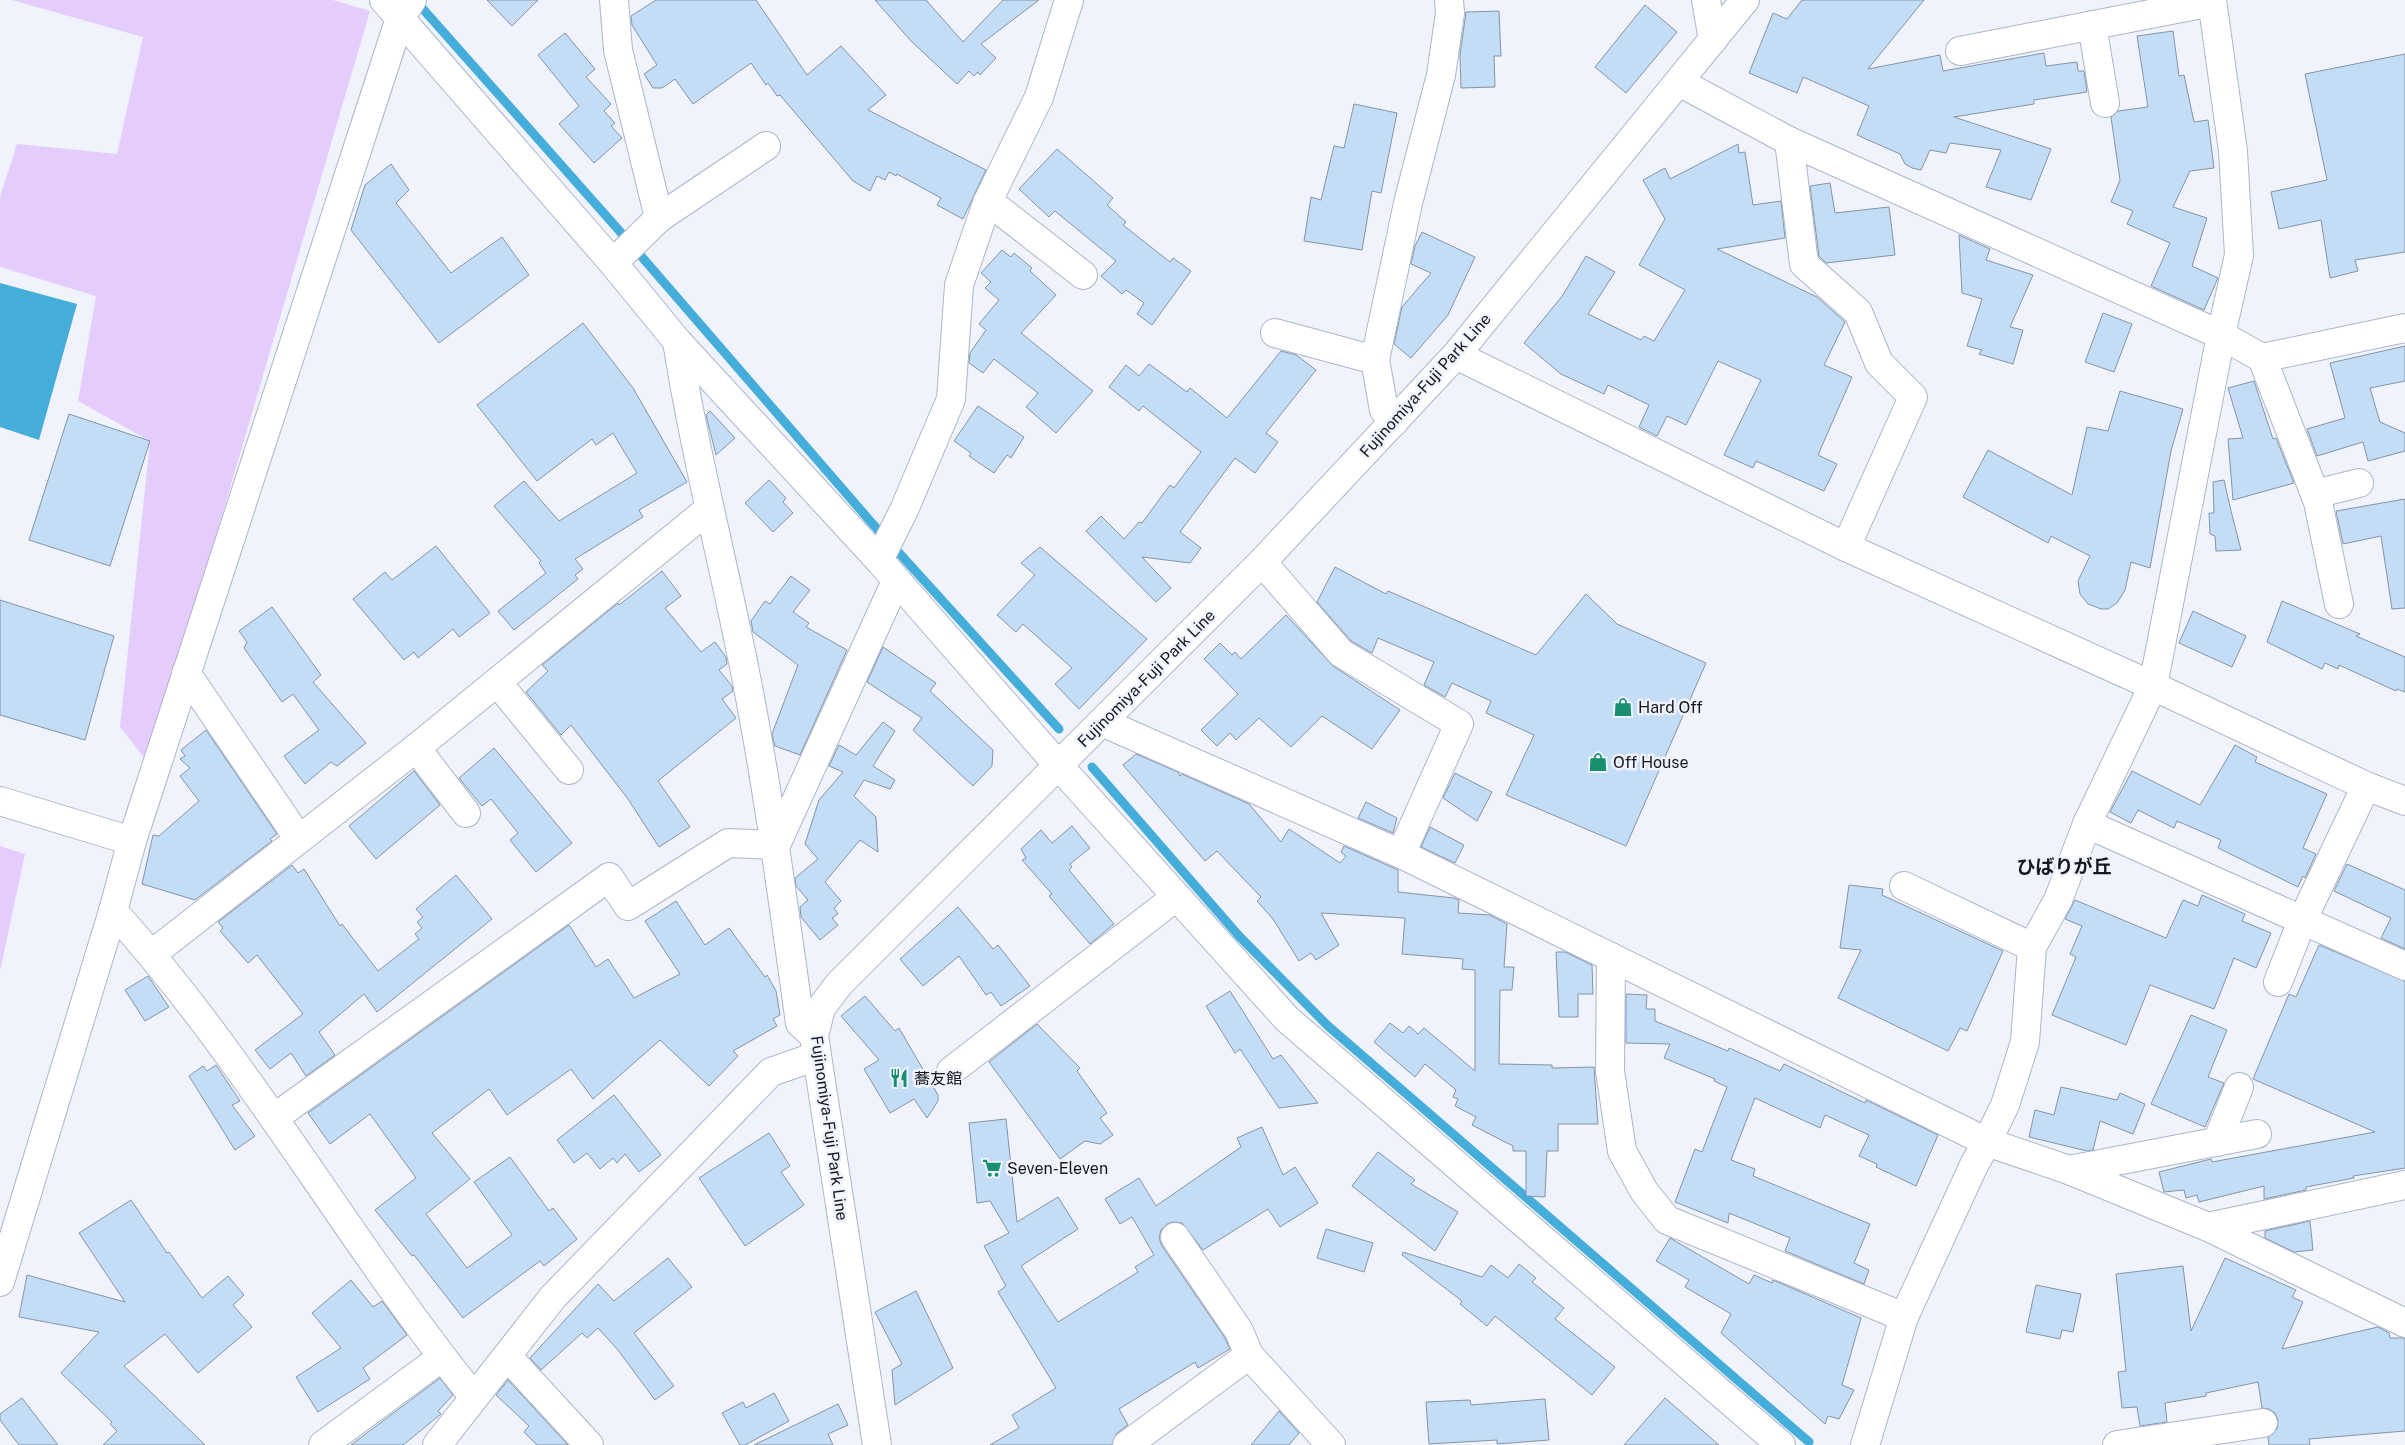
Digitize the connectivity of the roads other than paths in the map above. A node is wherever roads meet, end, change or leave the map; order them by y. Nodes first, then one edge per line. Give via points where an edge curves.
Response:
1 (614, 0) edge
2 (1069, 0) edge
3 (1449, 0) edge
4 (1706, 0) edge
5 (1745, 0) edge
6 (2212, 1) edge
7 (400, 7) edge
8 (2092, 25) junction
9 (1713, 40) junction
10 (1960, 51) dead end
11 (1679, 82) junction
12 (2105, 103) dead end
13 (1789, 141) junction
14 (766, 146) dead end
15 (988, 201) junction
16 (651, 226) junction
17 (617, 258) junction
18 (1082, 275) dead end
19 (2405, 328) edge
20 (1275, 333) dead end
21 (2221, 335) junction
22 (677, 341) junction
23 (1456, 354) junction
24 (2262, 358) junction
25 (1375, 360) junction
26 (1394, 422) junction
27 (2360, 483) dead end
28 (2315, 494) junction
29 (709, 509) junction
30 (1846, 546) junction
31 (1262, 562) junction
32 (886, 565) junction
33 (2338, 604) dead end
34 (186, 672) junction
35 (496, 682) junction
36 (2153, 686) junction
37 (1102, 722) junction
38 (416, 748) junction
39 (1058, 765) junction
40 (569, 770) dead end
41 (2366, 786) junction
42 (0, 801) edge
43 (2405, 801) edge
44 (466, 813) dead end
45 (2087, 824) junction
46 (299, 839) junction
47 (132, 841) junction
48 (776, 845) junction
49 (1401, 854) junction
50 (1904, 886) dead end
51 (1176, 897) junction
52 (113, 911) junction
53 (2302, 921) junction
54 (2032, 947) junction
55 (152, 954) junction
56 (1611, 957) junction
57 (2405, 966) edge
58 (2278, 982) dead end
59 (816, 1046) junction
60 (951, 1071) dead end
61 (2239, 1087) dead end
62 (274, 1118) junction
63 (2257, 1134) dead end
64 (1987, 1142) junction
65 (2217, 1142) junction
66 (2069, 1170) junction
67 (2405, 1185) edge
68 (2208, 1227) junction
69 (1175, 1237) dead end
70 (0, 1282) edge
71 (1904, 1317) junction
72 (2405, 1323) edge
73 (1249, 1355) junction
74 (507, 1356) junction
75 (442, 1357) junction
76 (474, 1397) junction
77 (2263, 1423) dead end
78 (1317, 1440) edge
79 (323, 1445) edge
80 (438, 1445) edge
81 (589, 1445) edge
82 (877, 1445) edge
83 (1127, 1445) edge
84 (1781, 1445) edge
85 (1865, 1445) edge
86 (2116, 1445) edge

1 - 16 street via 618,50
2 - 15 street via 1039,97
3 - 25 street via 1441,75 1408,203
4 - 9 street
5 - 9 street, Fujinomiya-Fuji Park Line
6 - 8 street
6 - 21 street via 2238,216 2239,254
7 - 17 street
7 - 34 street
8 - 10 street
8 - 12 street
9 - 11 street, Fujinomiya-Fuji Park Line
11 - 13 street
11 - 23 street, Fujinomiya-Fuji Park Line
13 - 21 street
13 - 30 street via 1804,264 1858,312 1879,362 1913,396
14 - 16 street
15 - 18 street
15 - 32 street via 960,285 950,399 895,528
16 - 17 street
17 - 22 street
19 - 24 street
20 - 25 street
21 - 24 street
21 - 36 street
22 - 29 street
22 - 32 street
23 - 26 street, Fujinomiya-Fuji Park Line
23 - 30 street
24 - 28 street
25 - 26 street via 1384,410
26 - 31 street, Fujinomiya-Fuji Park Line
27 - 28 street
28 - 33 street
29 - 35 street
29 - 48 street via 747,682
30 - 36 street
31 - 37 street, Fujinomiya-Fuji Park Line
31 - 49 street via 1342,653 1459,724
32 - 39 street
32 - 48 street
34 - 46 street
34 - 47 street
35 - 38 street
35 - 40 street
36 - 41 street
36 - 45 street
37 - 39 street, Fujinomiya-Fuji Park Line
37 - 49 street
38 - 44 street
38 - 46 street
39 - 51 street
39 - 59 street, Fujinomiya-Fuji Park Line via 840,984 821,1008
41 - 43 street
41 - 53 street
42 - 47 street
45 - 53 street
45 - 54 street via 2058,900
46 - 55 street
47 - 52 street
48 - 59 street via 800,1022
48 - 62 street via 728,843 628,906 609,877
49 - 56 street
50 - 54 street
51 - 60 street
51 - 84 street via 1287,1019
52 - 55 street
52 - 70 street
53 - 57 street
53 - 58 street
54 - 64 street via 2025,1042 2004,1105
55 - 62 street
56 - 64 street
56 - 71 street via 1610,1071 1622,1151 1644,1192 1667,1220
59 - 74 street via 771,1072 553,1297
59 - 82 street, Fujinomiya-Fuji Park Line
61 - 65 street
62 - 75 street
63 - 65 street
64 - 66 street
64 - 71 street
65 - 66 street
66 - 68 street
67 - 68 street
68 - 72 street
69 - 73 street via 1238,1331
71 - 85 street
73 - 78 street
73 - 83 street
74 - 76 street
74 - 81 street
75 - 76 street
75 - 79 street
76 - 80 street
77 - 86 street

